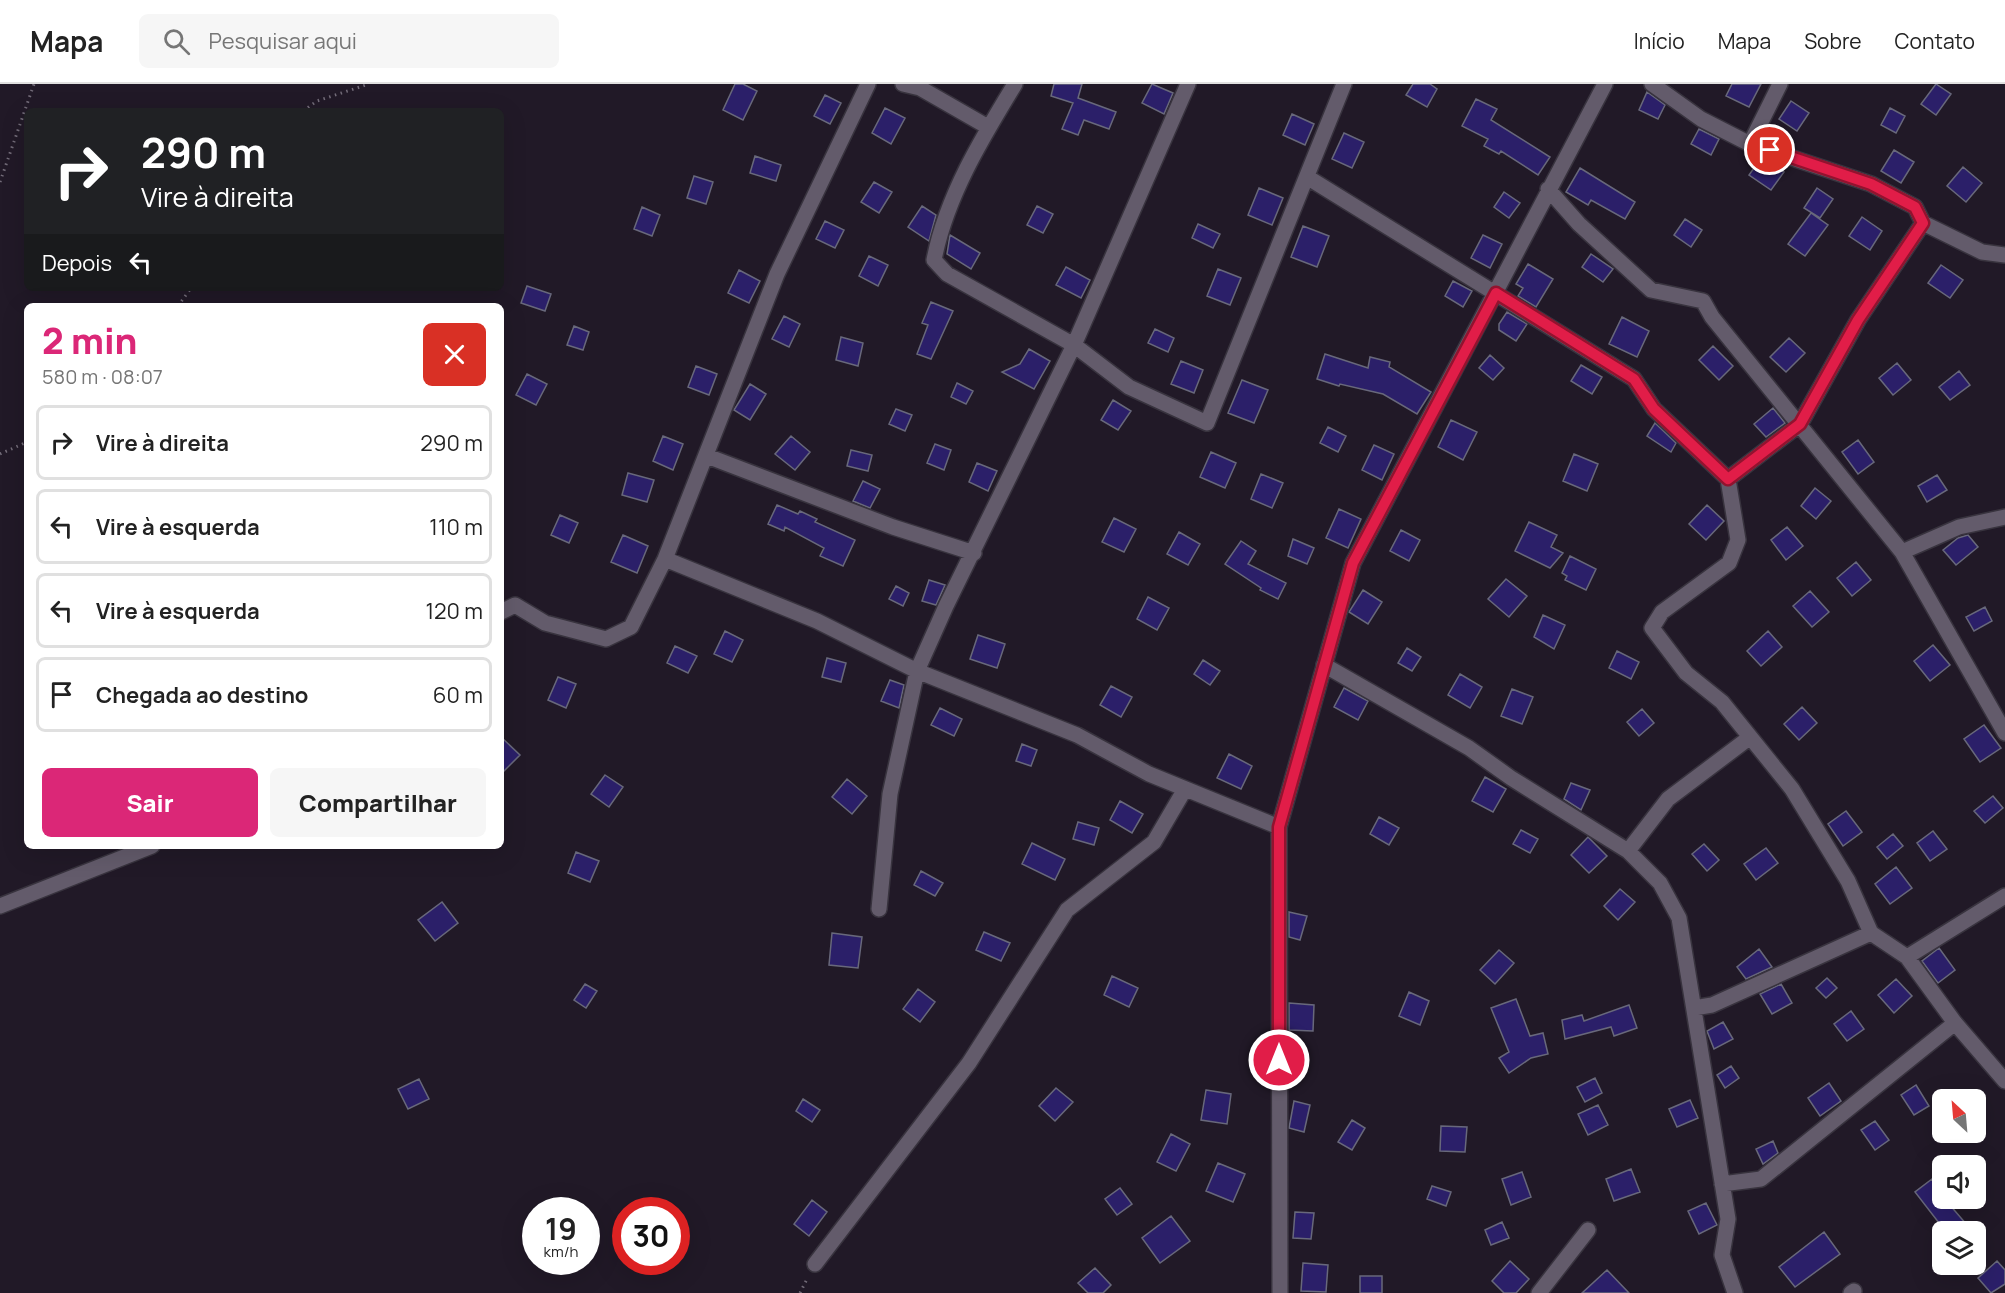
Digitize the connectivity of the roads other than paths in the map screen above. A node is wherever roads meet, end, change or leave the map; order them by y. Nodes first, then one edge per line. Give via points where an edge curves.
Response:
1 (868, 84) edge
2 (903, 84) edge
3 (1015, 84) edge
4 (1188, 84) edge
5 (1344, 84) edge
6 (1605, 84) edge
7 (1652, 84) edge
8 (1780, 84) edge
9 (988, 127) junction
10 (1750, 144) junction
11 (1307, 177) junction
12 (1548, 189) junction
13 (1923, 223) junction
14 (2005, 255) edge
15 (1496, 293) junction
16 (1074, 345) junction
17 (1800, 424) junction
18 (707, 456) junction
19 (1728, 479) junction
20 (2005, 517) edge
21 (1902, 552) junction
22 (974, 553) junction
23 (665, 559) junction
24 (504, 610) edge
25 (1324, 665) junction
26 (917, 671) junction
27 (2005, 734) edge
28 (1749, 738) junction
29 (1185, 789) junction
30 (1279, 827) junction
31 (144, 849) edge
32 (1628, 851) junction
33 (2005, 896) edge
34 (0, 906) edge
35 (879, 909) dead end
36 (1871, 933) junction
37 (1907, 957) junction
38 (1694, 1008) junction
39 (1955, 1023) junction
40 (2005, 1081) edge
41 (1722, 1184) junction
42 (1588, 1230) dead end
43 (814, 1264) dead end
44 (1280, 1293) edge
45 (1539, 1293) edge
46 (1735, 1293) edge

1 - 18 street via 777,274
2 - 9 street via 920,88
3 - 9 street
4 - 16 street
5 - 11 street
6 - 12 street
7 - 10 street via 1701,119
8 - 10 street
9 - 16 street via 938,237 934,260 947,274
10 - 13 street via 1871,184 1915,207
11 - 15 street
11 - 16 street via 1207,423 1129,387
12 - 15 street
12 - 17 street via 1579,224 1651,290 1703,301
13 - 14 street via 1982,252
13 - 17 street via 1858,320
15 - 19 street via 1634,379 1654,409
15 - 25 street via 1353,563
16 - 22 street
17 - 19 street
17 - 21 street
18 - 22 street via 893,527
18 - 23 street
19 - 28 street via 1738,540 1729,563 1662,612 1652,628 1686,673 1722,702
20 - 21 street via 1959,527
21 - 27 street
22 - 26 street
23 - 24 street via 631,627 606,639 545,623 515,605
23 - 26 street via 817,621
25 - 30 street
25 - 32 street via 1469,748
26 - 29 street via 1077,735
26 - 35 street via 890,794
28 - 32 street via 1668,799
28 - 36 street via 1792,789 1848,881
29 - 30 street
29 - 43 street via 1154,842 1067,910 969,1063
30 - 44 street
31 - 34 street
32 - 38 street via 1660,883 1679,918
33 - 37 street
36 - 37 street
36 - 38 street via 1712,1005
37 - 39 street
38 - 41 street
39 - 40 street
39 - 41 street via 1761,1179
41 - 46 street via 1728,1219 1722,1255
42 - 45 street

